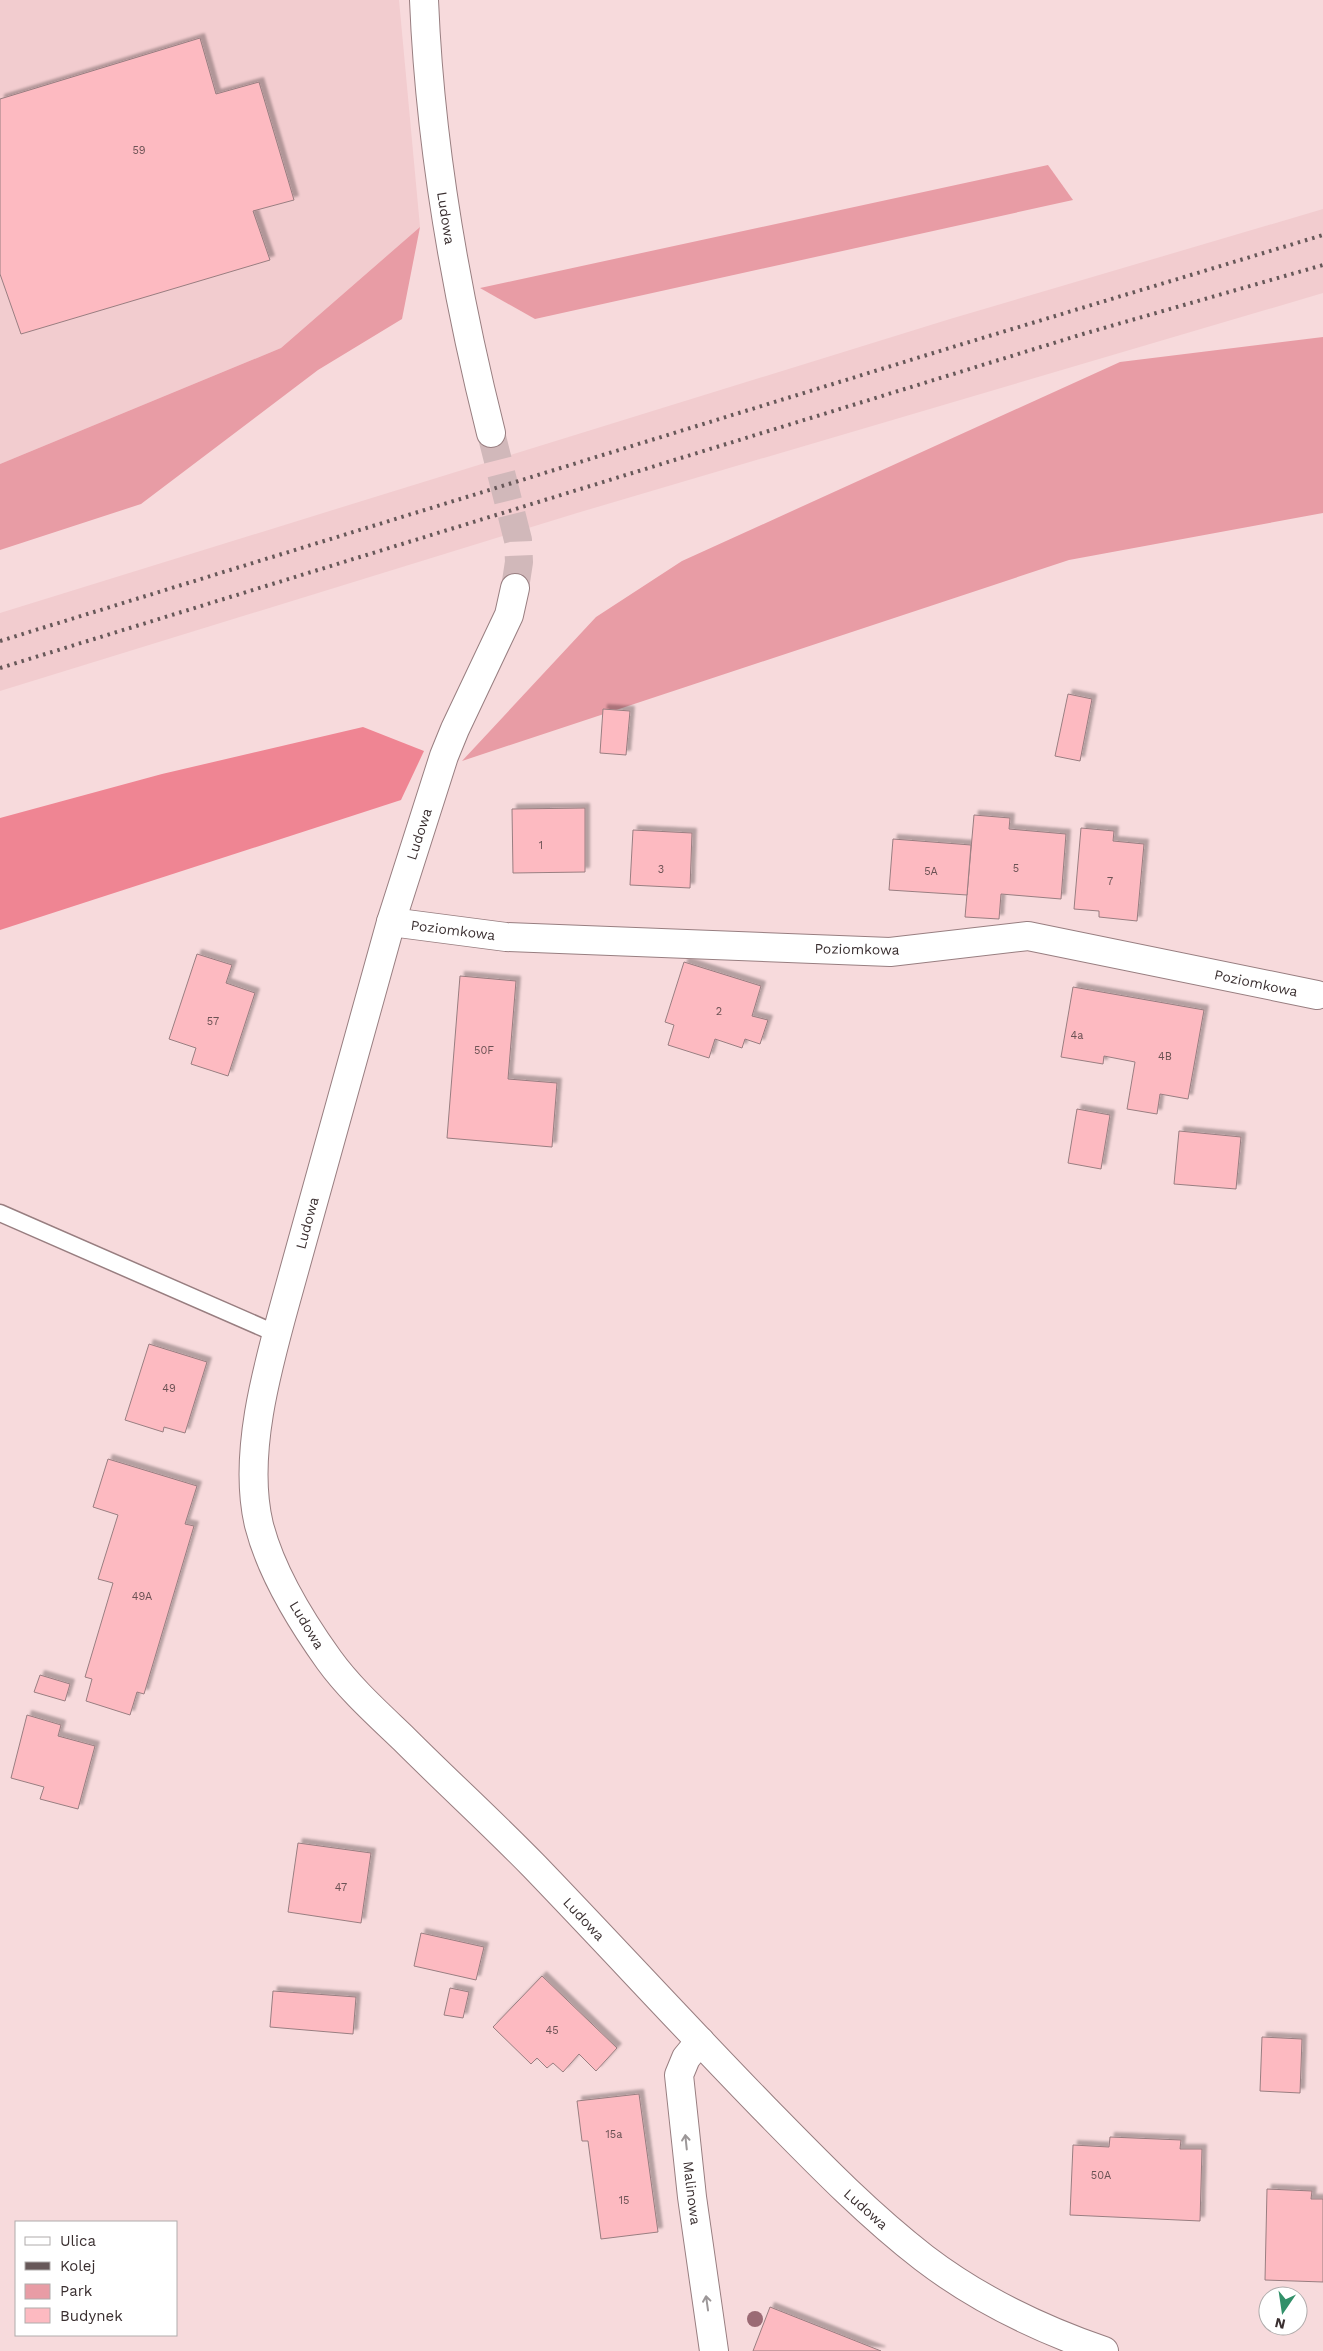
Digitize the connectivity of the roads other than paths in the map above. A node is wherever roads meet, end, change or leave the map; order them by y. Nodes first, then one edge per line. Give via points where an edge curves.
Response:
1 (424, 0) edge
2 (490, 433) tunnel mouth
3 (515, 588) tunnel mouth
4 (391, 922) junction
5 (1318, 995) dead end
6 (0, 1214) edge
7 (277, 1334) junction
8 (700, 2041) junction
9 (714, 2351) edge
10 (1104, 2351) edge

1 - 2 street, Ludowa via 441,192 469,346
3 - 4 street, Ludowa via 500,637 444,756
4 - 5 street, Poziomkowa via 506,937 890,952 1028,936
4 - 7 street, Ludowa
6 - 7 lane
7 - 8 street, Ludowa via 254,1440 252,1484 260,1527 300,1616 330,1661 363,1699 532,1864
9 -> 8 street, Malinowa via 679,2075 686,2058
8 - 10 street, Ludowa via 845,2191 926,2260 1035,2325

